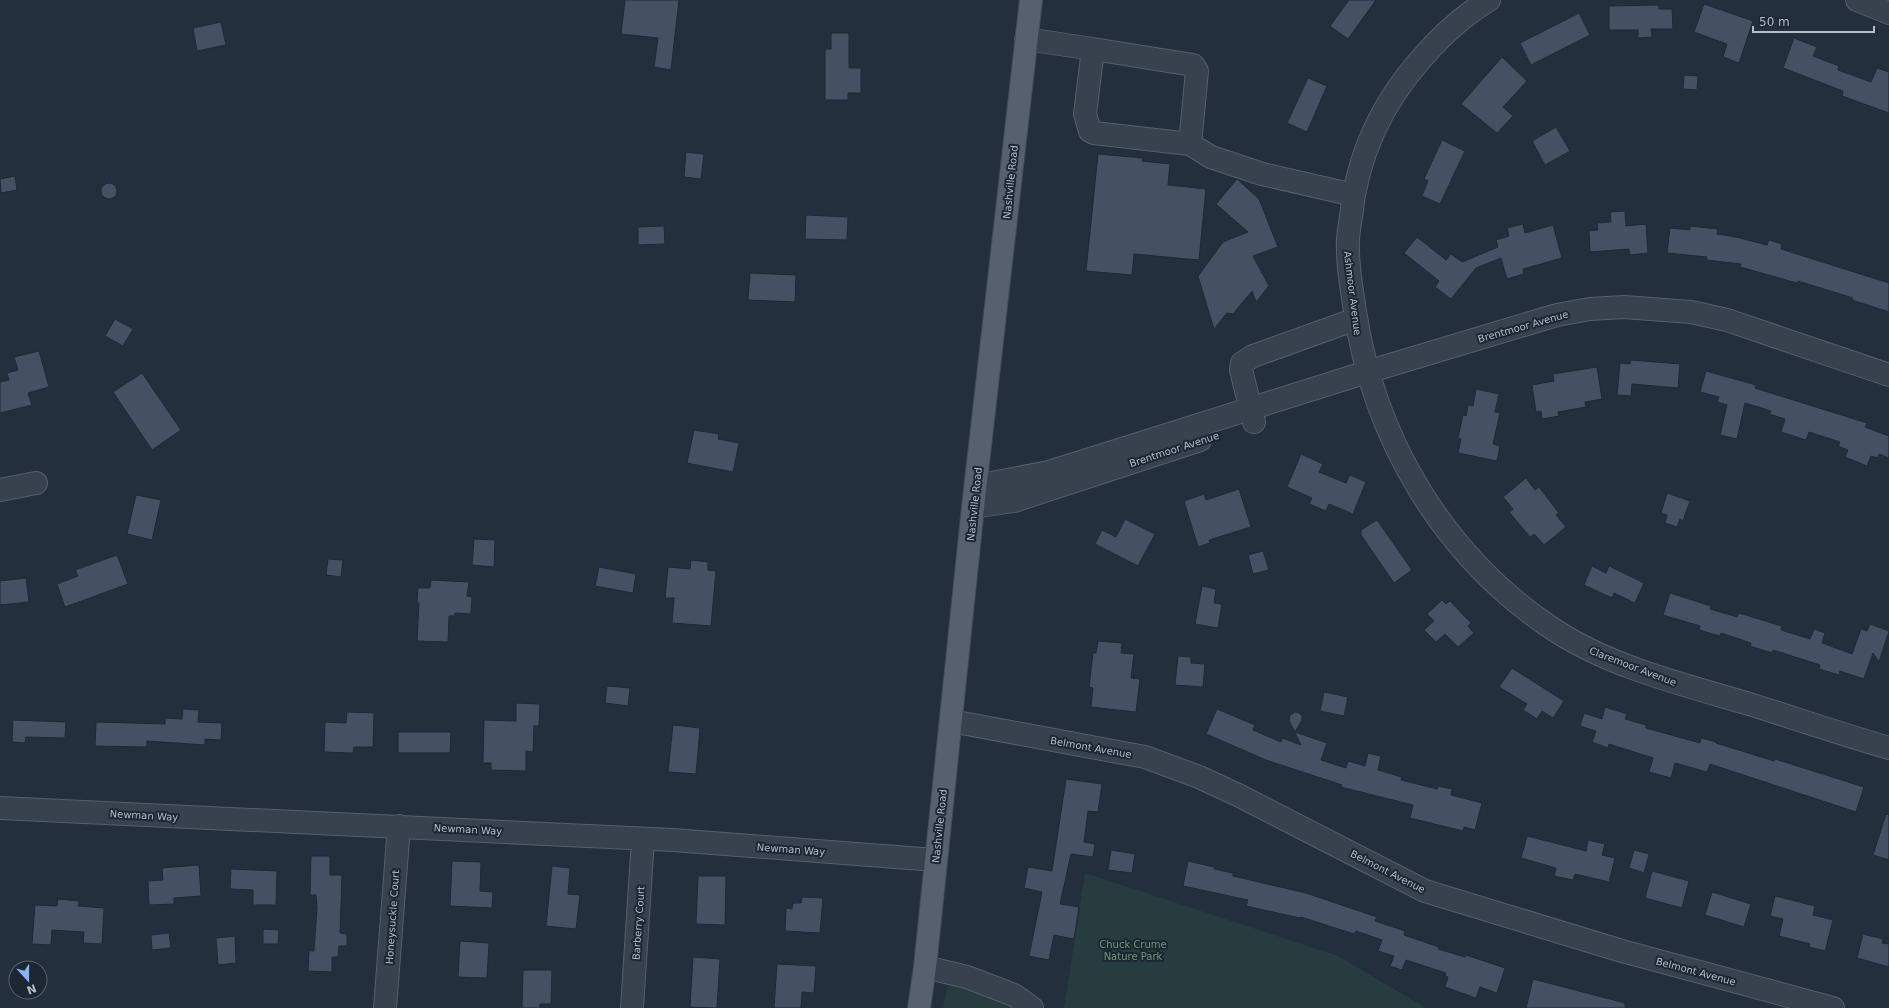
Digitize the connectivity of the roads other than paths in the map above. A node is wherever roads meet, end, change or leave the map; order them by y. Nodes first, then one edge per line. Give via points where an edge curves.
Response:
1 (1030, 0) edge
2 (1489, 0) edge
3 (1857, 0) edge
4 (1889, 13) edge
5 (1026, 39) junction
6 (1093, 49) junction
7 (1190, 144) junction
8 (1354, 195) junction
9 (1356, 319) junction
10 (1367, 372) junction
11 (1889, 374) edge
12 (1253, 415) junction
13 (36, 483) dead end
14 (0, 490) edge
15 (975, 496) junction
16 (951, 721) junction
17 (1889, 748) edge
18 (0, 808) edge
19 (399, 826) junction
20 (643, 839) junction
21 (935, 860) junction
22 (925, 967) junction
23 (386, 1008) edge
24 (632, 1008) edge
25 (919, 1008) edge
26 (1032, 1008) edge
27 (1833, 1008) edge

1 - 5 main road, Nashville Road
2 - 8 street, Ashmoor Avenue via 1438,40 1404,78 1375,124 1359,169
3 - 4 street
5 - 6 street
5 - 15 main road, Nashville Road
6 - 7 street via 1193,65 1197,71
6 - 7 street via 1085,114 1090,131
7 - 8 street via 1211,157 1262,174
8 - 9 street, Ashmoor Avenue via 1347,248
9 - 10 street, Ashmoor Avenue
9 - 12 street via 1252,356 1242,363
10 - 11 street, Brentmoor Avenue via 1557,315 1590,309 1624,307 1691,312 1727,320
10 - 12 street, Brentmoor Avenue
10 - 17 street, Claremoor Avenue via 1391,437 1433,511 1452,536 1498,586 1550,628 1581,646 1680,684
12 - 15 street, Brentmoor Avenue via 1049,472
13 - 14 street
15 - 16 main road, Nashville Road
16 - 21 main road, Nashville Road
16 - 27 street, Belmont Avenue via 1145,757 1238,795 1425,891 1622,951
18 - 19 street, Newman Way
19 - 20 street, Newman Way
19 - 23 street, Honeysuckle Court
20 - 21 street, Newman Way
20 - 24 street, Barberry Court
21 - 22 main road, Nashville Road
22 - 25 main road, Nashville Road
22 - 26 street via 967,977 1014,995

